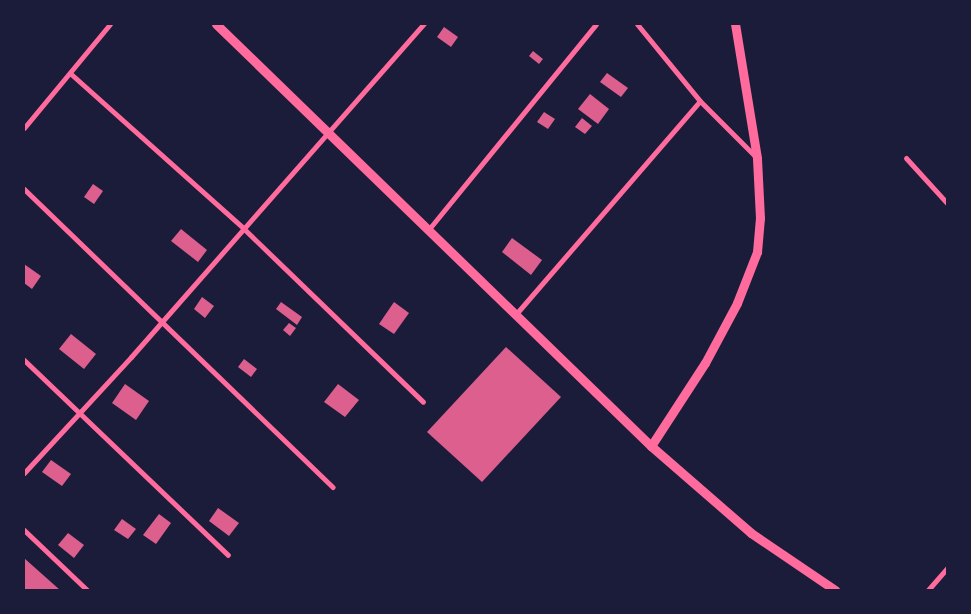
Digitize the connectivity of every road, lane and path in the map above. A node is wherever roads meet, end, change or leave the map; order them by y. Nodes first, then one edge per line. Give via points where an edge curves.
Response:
1 (110, 24) edge
2 (216, 24) edge
3 (424, 24) edge
4 (596, 24) edge
5 (637, 24) edge
6 (735, 24) edge
7 (71, 74) junction
8 (700, 101) junction
9 (24, 128) edge
10 (330, 133) junction
11 (757, 158) junction
12 (906, 158) dead end
13 (24, 189) edge
14 (947, 203) edge
15 (243, 228) junction
16 (429, 229) junction
17 (516, 314) junction
18 (163, 320) junction
19 (24, 360) edge
20 (423, 402) dead end
21 (80, 412) junction
22 (651, 446) junction
23 (24, 473) edge
24 (333, 487) dead end
25 (24, 530) edge
26 (228, 555) dead end
27 (947, 568) edge
28 (87, 590) edge
29 (835, 590) edge
30 (928, 590) edge

1 - 7 street
2 - 10 street
3 - 10 street
4 - 16 street
5 - 8 street
6 - 11 street
7 - 9 street
7 - 15 street
8 - 11 street
8 - 17 street
10 - 15 street
10 - 16 street
11 - 22 street via 760,218 756,252 737,303 705,363
12 - 14 street
13 - 18 street
15 - 18 street
15 - 20 street
16 - 17 street
17 - 22 street
18 - 21 street
18 - 24 street
19 - 21 street
21 - 23 street
21 - 26 street
22 - 29 street via 751,532
25 - 28 street
27 - 30 street

